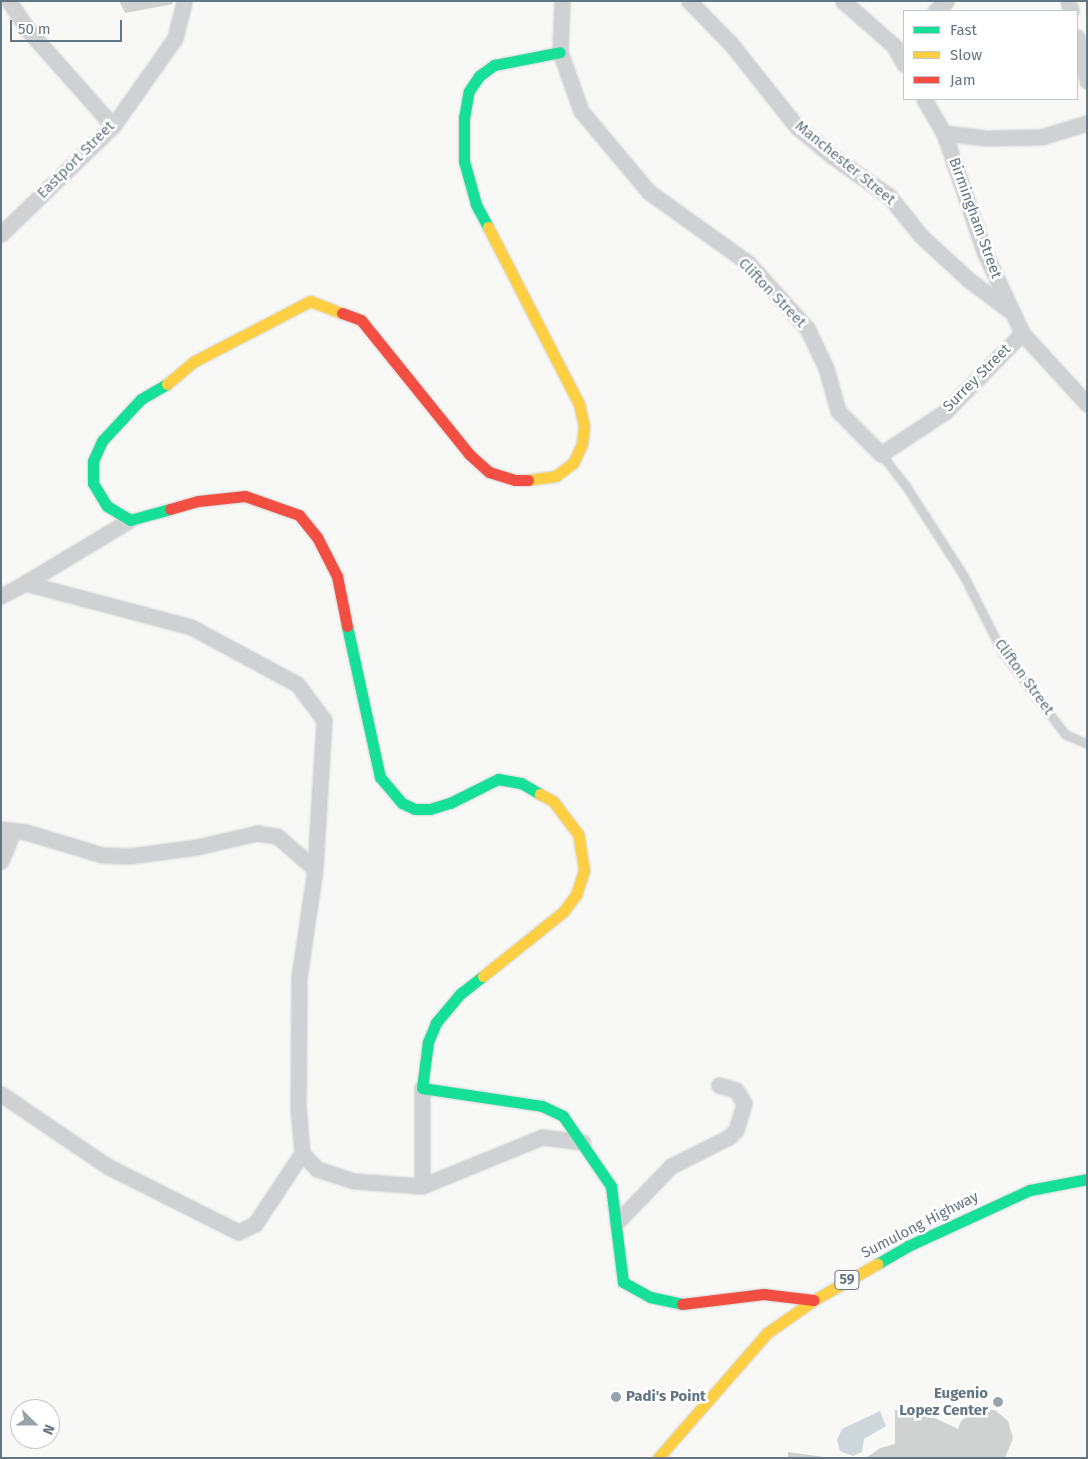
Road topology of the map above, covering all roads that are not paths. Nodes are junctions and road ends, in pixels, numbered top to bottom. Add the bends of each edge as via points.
1 (9, 1) edge
2 (184, 1) edge
3 (562, 1) edge
4 (688, 1) edge
5 (842, 1) edge
6 (946, 1) edge
7 (936, 10) edge
8 (1078, 41) edge
9 (899, 42) edge
10 (560, 52) junction
11 (903, 60) edge
12 (1087, 81) edge
13 (925, 100) edge
14 (1087, 123) edge
15 (113, 126) junction
16 (944, 133) junction
17 (3, 229) edge
18 (1013, 313) junction
19 (1022, 333) junction
20 (1087, 404) edge
21 (881, 454) junction
22 (130, 520) junction
23 (25, 582) junction
24 (1, 596) edge
25 (1087, 744) edge
26 (7, 830) edge
27 (1, 861) edge
28 (315, 869) junction
29 (719, 1086) dead end
30 (422, 1088) junction
31 (1, 1094) edge
32 (583, 1142) junction
33 (302, 1153) junction
34 (1087, 1179) edge
35 (422, 1186) junction
36 (617, 1222) junction
37 (814, 1300) junction
38 (658, 1458) edge

1 - 15 street via 28,30
2 - 15 street, Eastport Street via 175,38
3 - 10 street, Clifton Street
4 - 18 street, Manchester Street via 737,51 797,127 889,196 921,236
5 - 9 street
6 - 7 street
8 - 12 street
9 - 11 street
10 - 21 street, Clifton Street via 581,110 649,192 748,264 807,328 826,368 838,411
10 - 22 street via 494,65 479,76 469,91 464,118 464,161 476,204 579,404 584,425 582,444 573,462 556,476 538,480 515,480 489,472 469,454 361,320 310,301 192,362 121,417 102,441 93,461 93,483 107,506
13 - 16 street, Birmingham Street
14 - 16 street via 1041,137 986,138
15 - 17 street, Eastport Street
16 - 18 street, Birmingham Street via 984,251
18 - 19 street, Birmingham Street
19 - 20 street, Birmingham Street
19 - 21 street, Surrey Street via 946,411
21 - 25 lane, Clifton Street via 906,486 964,576 1003,653 1066,735
22 - 23 street
22 - 30 street via 198,500 245,496 299,515 317,537 337,576 380,777 402,803 415,809 430,810 498,779 521,783 553,801 578,834 584,870 576,895 563,912 460,994 436,1023 428,1042
23 - 24 street
23 - 28 street via 191,627 297,684 324,720
26 - 27 street
26 - 28 street via 102,855 129,856 197,847 257,833 276,836
28 - 33 street via 299,978 298,1107
29 - 36 street via 736,1090 744,1103 736,1130 729,1137 671,1166
30 - 32 street via 542,1106 563,1116
30 - 35 street
31 - 33 street via 107,1166 238,1232 255,1224
32 - 35 street via 542,1137
32 - 36 street via 611,1186
33 - 35 street via 317,1169 336,1178
34 - 37 street, Sumulong Highway / 59 via 1030,1190 991,1207 908,1246
36 - 37 street via 616,1242 623,1282 650,1297 689,1305 763,1294
37 - 38 street, Sumulong Highway / 59 via 767,1333

